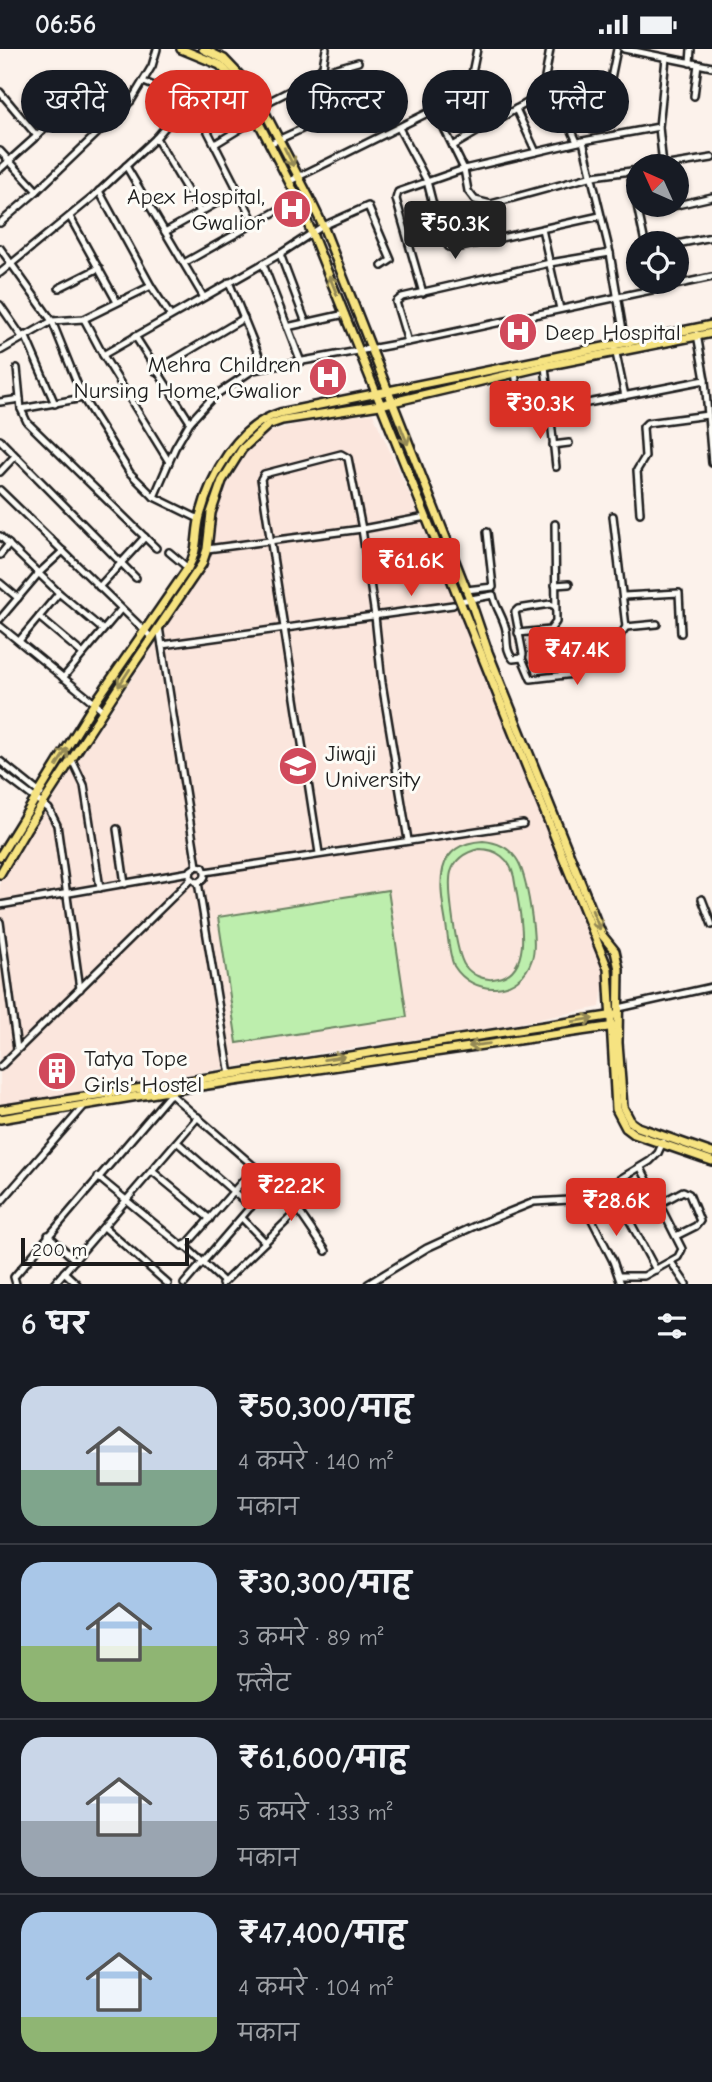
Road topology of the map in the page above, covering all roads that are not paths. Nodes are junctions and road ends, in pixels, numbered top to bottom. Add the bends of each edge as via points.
1 (157, 49) edge
2 (181, 49) edge
3 (203, 49) edge
4 (326, 49) edge
5 (477, 49) edge
6 (550, 49) edge
7 (617, 49) edge
8 (624, 49) edge
9 (691, 49) edge
10 (666, 58) junction
11 (358, 62) dead end
12 (690, 62) junction
13 (698, 64) junction
14 (712, 67) edge
15 (225, 70) edge
16 (237, 70) edge
17 (320, 70) edge
18 (330, 70) edge
19 (473, 70) edge
20 (613, 70) edge
21 (144, 82) joint
22 (0, 92) edge
23 (694, 96) dead end
24 (516, 110) junction
25 (272, 125) edge
26 (659, 127) junction
27 (40, 133) edge
28 (160, 133) edge
29 (209, 133) edge
30 (230, 133) edge
31 (263, 133) edge
32 (288, 133) edge
33 (389, 133) edge
34 (402, 133) edge
35 (446, 133) edge
36 (576, 133) edge
37 (37, 136) junction
38 (279, 137) junction
39 (156, 138) junction
40 (580, 141) junction
41 (215, 144) junction
42 (269, 144) junction
43 (453, 146) junction
44 (0, 151) edge
45 (536, 152) junction
46 (662, 154) edge
47 (712, 158) edge
48 (9, 161) junction
49 (690, 162) edge
50 (126, 166) junction
51 (0, 169) edge
52 (464, 169) junction
53 (626, 172) edge
54 (593, 176) junction
55 (299, 177) junction
56 (290, 181) junction
57 (426, 181) junction
58 (37, 191) junction
59 (99, 191) junction
60 (238, 191) junction
61 (712, 197) edge
62 (298, 199) junction
63 (690, 202) edge
64 (201, 212) junction
65 (600, 216) junction
66 (70, 217) junction
67 (0, 223) edge
68 (255, 224) junction
69 (323, 226) junction
70 (542, 229) junction
71 (165, 232) junction
72 (312, 233) junction
73 (712, 237) edge
74 (689, 242) edge
75 (0, 248) edge
76 (610, 253) junction
77 (280, 254) junction
78 (184, 263) junction
79 (550, 263) junction
80 (263, 264) junction
81 (12, 265) junction
82 (382, 266) dead end
83 (99, 268) junction
84 (0, 273) edge
85 (712, 277) edge
86 (229, 282) junction
87 (689, 282) edge
88 (151, 286) junction
89 (59, 288) dead end
90 (423, 293) junction
91 (632, 294) edge
92 (203, 296) junction
93 (618, 297) junction
94 (117, 302) junction
95 (1, 309) edge
96 (560, 309) junction
97 (345, 314) junction
98 (170, 316) junction
99 (244, 318) junction
100 (84, 319) junction
101 (52, 321) junction
102 (306, 323) junction
103 (712, 325) edge
104 (288, 327) junction
105 (697, 332) junction
106 (712, 333) edge
107 (23, 336) junction
108 (135, 336) junction
109 (408, 342) junction
110 (625, 342) junction
111 (615, 348) junction
112 (370, 349) junction
113 (0, 351) edge
114 (360, 351) junction
115 (103, 355) junction
116 (301, 362) junction
117 (545, 362) junction
118 (16, 368) dead end
119 (264, 368) junction
120 (155, 371) junction
121 (515, 372) junction
122 (454, 376) junction
123 (705, 380) junction
124 (456, 386) junction
125 (387, 392) junction
126 (376, 395) junction
127 (625, 396) junction
128 (20, 398) junction
129 (83, 398) junction
130 (0, 402) edge
131 (391, 402) junction
132 (55, 404) junction
133 (380, 405) junction
134 (21, 409) junction
135 (549, 411) junction
136 (708, 415) junction
137 (190, 422) junction
138 (251, 433) junction
139 (0, 440) edge
140 (569, 443) dead end
141 (553, 445) junction
142 (15, 456) junction
143 (712, 460) edge
144 (169, 462) junction
145 (556, 467) dead end
146 (0, 472) edge
147 (0, 490) edge
148 (154, 497) junction
149 (640, 513) dead end
150 (613, 516) dead end
151 (426, 517) junction
152 (199, 519) junction
153 (555, 524) dead end
154 (362, 529) junction
155 (198, 531) junction
156 (208, 531) junction
157 (487, 532) dead end
158 (0, 536) edge
159 (145, 537) junction
160 (270, 542) junction
161 (9, 544) junction
162 (156, 548) dead end
163 (207, 549) junction
164 (63, 551) junction
165 (169, 552) dead end
166 (0, 555) edge
167 (122, 564) junction
168 (188, 568) junction
169 (39, 573) junction
170 (136, 578) dead end
171 (0, 583) edge
172 (569, 583) dead end
173 (555, 585) junction
174 (99, 587) junction
175 (493, 587) junction
176 (466, 590) junction
177 (59, 593) junction
178 (493, 595) junction
179 (624, 596) junction
180 (18, 598) junction
181 (470, 599) junction
182 (456, 603) junction
183 (555, 607) junction
184 (121, 609) junction
185 (375, 616) junction
186 (39, 617) junction
187 (0, 619) edge
188 (657, 624) dead end
189 (159, 625) junction
190 (0, 626) edge
191 (283, 627) junction
192 (626, 627) junction
193 (102, 629) junction
194 (518, 633) junction
195 (681, 633) dead end
196 (148, 634) junction
197 (19, 641) junction
198 (162, 645) junction
199 (83, 654) junction
200 (522, 658) junction
201 (63, 678) junction
202 (94, 704) junction
203 (103, 710) junction
204 (72, 760) junction
205 (0, 761) edge
206 (0, 772) edge
207 (41, 799) junction
208 (523, 824) dead end
209 (117, 829) dead end
210 (408, 840) junction
211 (319, 853) junction
212 (0, 856) edge
213 (197, 866) junction
214 (205, 872) junction
215 (0, 874) edge
216 (193, 878) junction
217 (125, 884) junction
218 (100, 888) junction
219 (67, 894) junction
220 (702, 899) dead end
221 (0, 905) edge
222 (0, 922) edge
223 (712, 925) edge
224 (712, 986) edge
225 (80, 989) junction
226 (616, 1012) junction
227 (615, 1026) junction
228 (17, 1049) junction
229 (0, 1067) edge
230 (230, 1075) junction
231 (168, 1093) junction
232 (85, 1105) junction
233 (0, 1110) edge
234 (198, 1117) junction
235 (0, 1119) edge
236 (663, 1141) junction
237 (177, 1142) junction
238 (712, 1153) edge
239 (712, 1161) edge
240 (255, 1167) junction
241 (641, 1168) junction
242 (152, 1171) junction
243 (98, 1177) junction
244 (272, 1182) junction
245 (611, 1186) junction
246 (234, 1192) junction
247 (127, 1200) junction
248 (582, 1201) junction
249 (0, 1203) edge
250 (659, 1204) junction
251 (251, 1207) junction
252 (298, 1210) junction
253 (242, 1218) junction
254 (209, 1219) junction
255 (104, 1227) junction
256 (48, 1235) junction
257 (676, 1236) junction
258 (265, 1241) junction
259 (185, 1246) junction
260 (326, 1251) dead end
261 (75, 1260) junction
262 (671, 1262) junction
263 (202, 1263) junction
264 (656, 1270) junction
265 (64, 1272) junction
266 (619, 1276) junction
267 (223, 1283) edge
268 (16, 1284) edge
269 (54, 1284) edge
270 (77, 1284) edge
271 (168, 1284) edge
272 (184, 1284) edge
273 (368, 1284) edge
274 (621, 1284) edge
275 (686, 1284) edge

1 - 21 street
2 - 15 main road
3 - 16 main road
4 - 17 street
5 - 19 street
6 - 24 street via 542,95
7 - 20 street
8 - 10 street
9 - 12 street
10 - 12 street
10 - 26 street
11 - 18 street
12 - 13 street
13 - 14 street
13 - 23 street
21 - 58 street via 131,101
22 - 37 street
24 - 43 street
24 - 45 street
25 - 38 main road
26 - 40 street
26 - 46 street
27 - 37 street
28 - 39 street
29 - 41 street
30 - 41 street
31 - 42 main road
32 - 38 street
33 - 55 street
34 - 57 street
35 - 43 street
36 - 40 street
37 - 48 street
38 - 42 street
38 -> 55 main road
39 - 50 street
39 - 64 street
40 - 45 street
40 - 54 street
41 - 60 street
42 - 56 main road
43 - 52 street
44 - 48 street
45 - 52 street
47 - 49 street
48 - 51 street
48 - 58 street
50 - 59 street
50 - 71 street
52 - 54 street via 475,201 491,204
52 - 57 street
53 - 54 street
54 - 65 street
55 - 56 street
55 - 69 main road
56 - 62 main road
57 - 70 street via 441,236 449,247
57 - 90 street via 402,189 396,199
58 - 67 street
59 - 66 street
59 - 88 street
60 - 64 street
60 - 68 street
61 - 63 street
62 - 68 street
62 - 72 main road
64 - 71 street
65 - 70 street
65 - 76 street
66 - 81 street
66 - 83 street
68 - 78 street
69 - 72 street
69 - 82 street via 368,206 391,260
69 - 112 main road
70 - 79 street
71 - 78 street
72 - 77 street
97 -> 72 main road
73 - 74 street
75 - 81 street
76 - 79 street
76 - 93 street
77 - 80 street
77 - 102 street
78 - 92 street
79 - 90 street
79 - 96 street
80 - 86 street
80 - 104 street
81 - 84 street
81 - 101 street
83 - 89 street
83 - 94 street
85 - 87 street
86 - 92 street
86 - 99 street
88 - 94 street
88 - 98 street
90 - 109 street via 396,302
91 - 93 street
92 - 98 street
93 - 96 street
93 - 110 street
94 - 100 street
95 - 107 street
96 - 109 street
97 - 102 street
97 - 114 main road
98 - 108 street
99 - 119 street
99 - 120 street
100 - 101 street
100 - 115 street
101 - 107 street
101 - 129 street
102 - 104 street
103 - 105 main road
104 - 116 street
105 - 106 main road
105 - 110 main road
105 - 111 main road
105 - 123 street
107 - 113 street
107 - 132 street
108 - 115 street
108 - 120 street
109 - 112 street
110 - 111 main road
111 - 117 main road
111 - 127 street
112 - 114 street
112 - 125 main road
114 - 116 street
114 - 126 main road
115 - 144 street
116 - 119 street
117 - 121 main road
117 - 122 main road
117 - 135 street
118 - 128 street
119 - 137 street via 225,387
120 - 137 street
121 - 124 main road
121 - 135 street via 521,416
122 - 124 main road
122 - 125 main road
123 - 127 street
123 - 136 street
124 - 131 main road
125 - 126 main road
125 - 131 main road
126 - 133 main road
126 - 138 main road via 280,413 265,418
127 - 135 street
128 - 130 street
128 - 134 street
129 - 132 street
129 - 148 street via 130,473
131 - 133 main road
131 -> 176 main road
132 - 134 street
133 - 138 main road via 282,420
133 - 151 main road
134 - 159 street via 27,422
135 - 141 street
136 - 143 street
136 - 149 street via 643,427 645,457 637,470
137 - 144 street
138 - 152 main road via 223,461
138 - 156 main road via 222,481
139 - 142 street
140 - 141 street
141 - 145 street
142 - 146 street
142 - 167 street
144 - 148 street
147 - 164 street
148 - 152 street
150 - 179 street
151 - 154 street
151 - 182 main road
152 - 155 main road
153 - 173 street
154 - 160 street
154 - 160 street via 348,458 341,454 262,477
154 - 185 street
155 - 156 main road
155 - 168 main road via 197,550
156 - 163 main road
157 - 175 street
158 - 161 street
159 - 162 street
159 - 167 street
160 - 163 street
160 - 191 street
161 - 166 street
161 - 169 street
163 - 189 main road via 196,573
164 - 169 street
164 - 174 street
165 - 168 street
167 - 170 street
167 - 174 street
168 - 196 main road
169 - 177 street
169 - 180 street
171 - 180 street
172 - 173 street
173 - 183 street
174 - 184 street
175 - 176 street
175 - 178 street
176 - 181 main road
177 - 186 street
177 - 193 street
178 - 181 street
178 - 200 street via 505,627 508,653 513,659
179 - 192 street
179 - 195 street via 679,593
180 - 187 street
181 - 182 street
181 -> 226 main road via 602,935 615,951 620,982
182 - 185 street
182 - 226 main road via 608,969
183 - 194 street via 553,628
183 - 194 street via 518,609
184 - 193 street
184 - 196 street
185 - 191 street
185 - 210 street
186 - 197 street
186 - 199 street
188 - 192 street
189 - 196 main road
189 - 198 street
190 - 197 street
191 - 198 street
191 - 211 street
192 - 200 street via 612,647 583,653 574,674 531,680
193 - 199 street
194 - 200 street
196 - 202 main road
196 -> 203 main road
197 - 201 street
198 - 213 street
199 - 201 street
201 - 202 street
202 - 203 street
207 -> 202 main road
203 - 204 main road
204 - 207 main road
204 - 218 street via 84,785
205 - 207 street
206 - 207 street
207 - 212 main road
207 - 215 main road
207 - 219 street via 57,825
208 - 210 street
209 - 217 street
210 - 211 street
211 - 214 street
213 - 214 street
213 - 216 street
214 - 216 street via 205,877
216 - 217 street
216 - 225 street
216 - 230 street
217 - 218 street
218 - 219 street
219 - 221 street
219 - 225 street
220 - 223 street
222 - 228 street
224 - 226 street
225 - 228 street
226 - 227 main road
230 -> 226 main road
227 -> 231 main road
227 - 236 main road via 626,1116
228 - 229 street
230 - 233 main road
231 - 232 main road
231 - 234 street
231 - 243 street
232 - 235 main road
232 - 249 street
234 - 237 street
234 - 240 street
236 - 238 main road
236 - 239 main road
236 - 241 street via 655,1157
237 - 242 street
237 - 246 street
240 - 244 street
240 - 246 street
241 - 245 street
241 - 250 street
242 - 247 street
242 - 254 street
243 - 247 street
243 - 256 street
244 - 251 street
244 - 252 street
245 - 248 street
245 - 264 street
246 - 251 street
246 - 254 street
247 - 255 street
247 - 259 street via 178,1245
248 - 266 street
248 - 273 street via 544,1200 526,1205 427,1248
250 - 257 street
250 - 257 street via 683,1191 689,1195 700,1221
251 - 253 street
252 - 258 street
252 - 260 street
253 - 258 street
253 - 263 street
254 - 259 street
255 - 261 street
255 - 271 street
256 - 261 street
256 - 268 street via 14,1277
257 - 262 street via 682,1253
258 - 267 street
259 - 263 street
261 - 265 street
262 - 264 street
262 - 275 street
263 - 267 street
263 - 272 street
264 - 266 street via 645,1276
265 - 269 street
265 - 270 street
266 - 274 street

